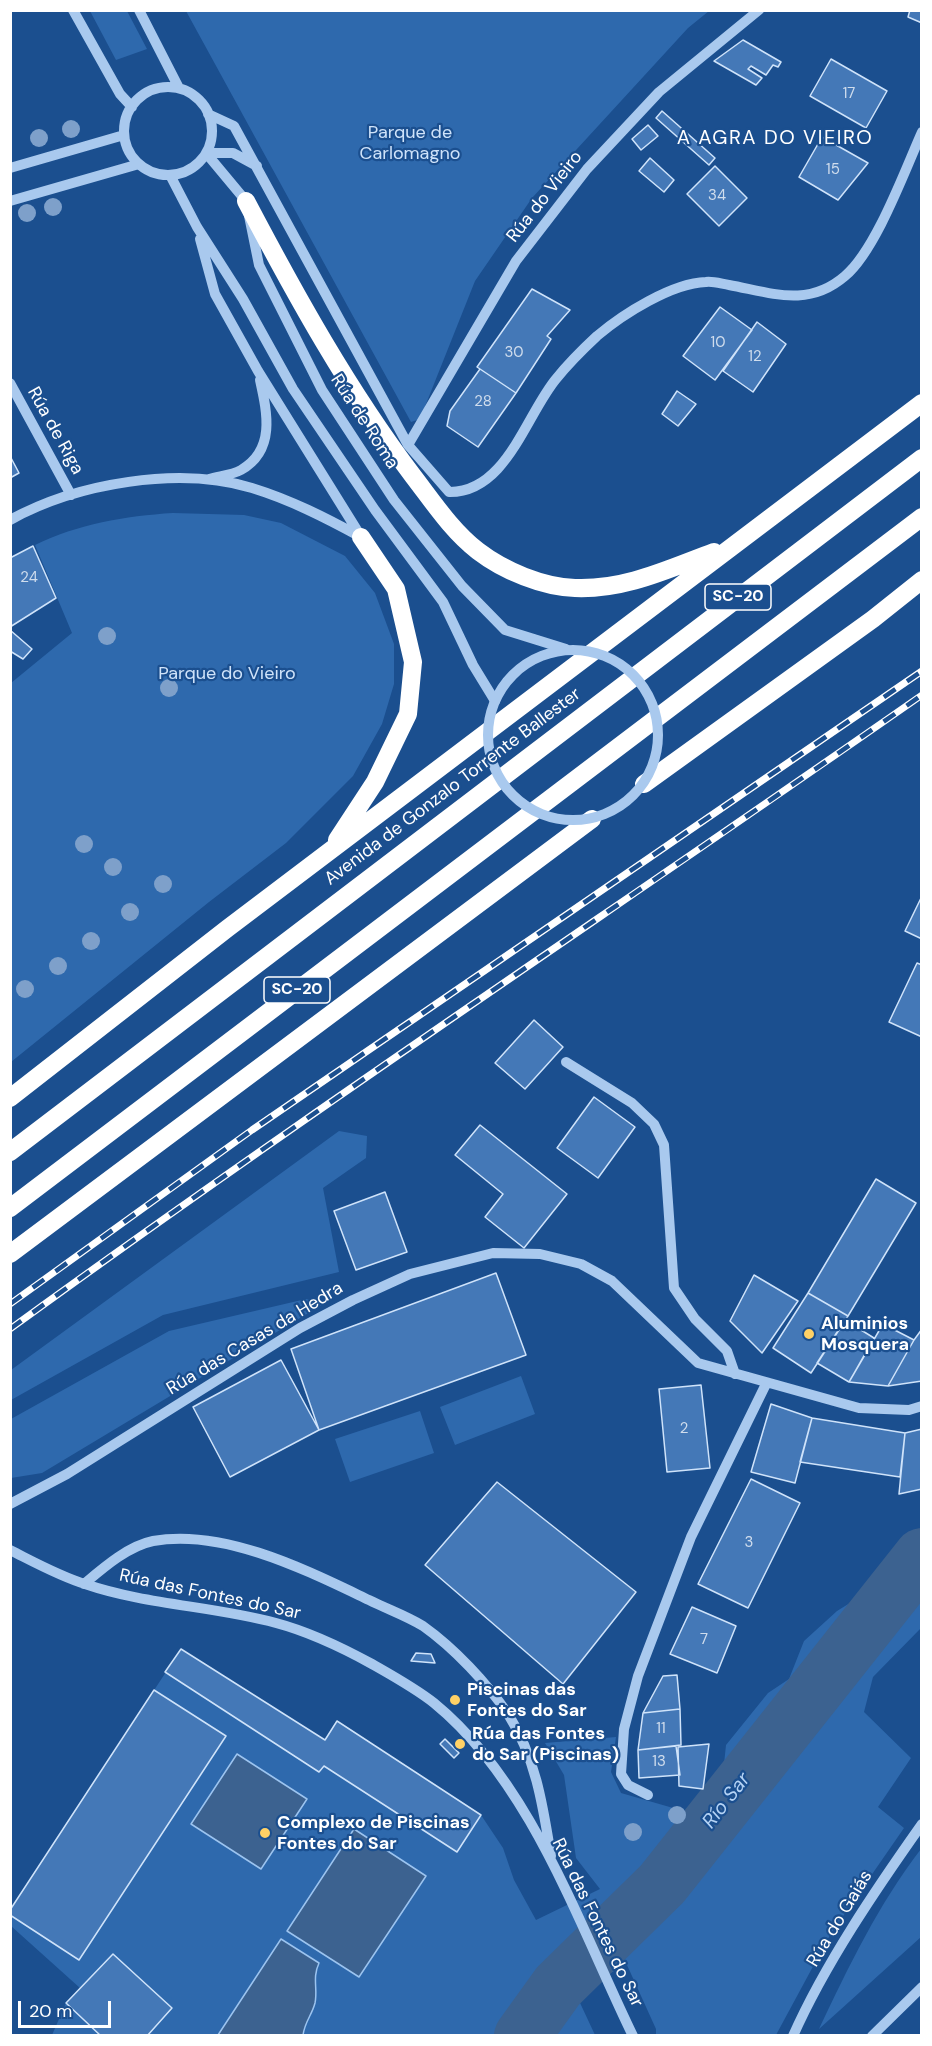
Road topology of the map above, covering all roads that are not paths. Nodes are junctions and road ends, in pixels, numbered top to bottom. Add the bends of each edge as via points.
1 (73, 10) edge
2 (139, 10) edge
3 (759, 10) edge
4 (179, 88) junction
5 (132, 107) junction
6 (208, 114) junction
7 (921, 132) edge
8 (124, 135) junction
9 (206, 153) junction
10 (139, 164) junction
11 (257, 166) junction
12 (10, 168) edge
13 (170, 175) junction
14 (10, 201) edge
15 (246, 201) junction
16 (197, 227) junction
17 (258, 371) junction
18 (10, 383) edge
19 (921, 402) edge
20 (408, 445) junction
21 (921, 458) edge
22 (206, 480) junction
23 (71, 495) junction
24 (921, 517) edge
25 (10, 520) edge
26 (361, 537) junction
27 (730, 547) junction
28 (921, 580) edge
29 (566, 650) junction
30 (495, 701) junction
31 (644, 784) junction
32 (592, 819) junction
33 (330, 852) junction
34 (566, 1062) dead end
35 (10, 1098) edge
36 (10, 1152) edge
37 (10, 1208) edge
38 (10, 1254) edge
39 (735, 1374) junction
40 (766, 1384) junction
41 (921, 1406) edge
42 (10, 1504) edge
43 (10, 1550) edge
44 (84, 1584) junction
45 (648, 1795) dead end
46 (921, 1824) edge
47 (553, 1866) junction
48 (921, 1987) edge
49 (631, 2031) edge
50 (793, 2036) edge
51 (872, 2036) edge

1 - 5 street via 120,94
2 - 4 street, Rúa de Roma
3 - 20 street, Rúa do Vieiro via 659,92 587,169 516,261
4 - 5 street via 153,89
4 - 6 street, Rúa de Roma via 201,102
5 - 8 street via 124,124
6 - 9 street via 211,133
6 - 11 street, Rúa de Roma via 234,126
7 - 20 street, Rúa de Roma via 870,242 847,274 824,291 796,297 706,282 676,289 650,301 598,336 555,379 511,454 487,478 464,492 449,492
8 - 10 street via 126,146
8 - 12 street
9 - 11 street via 233,153
9 - 13 street via 184,172
9 - 15 street, Rúa de Roma
10 - 13 street
10 - 14 street
11 - 20 street, Rúa de Roma
13 - 16 street
15 - 27 highway via 332,358 374,424 452,528 479,552 532,580 584,588 618,587
15 - 29 street, Rúa de Roma via 259,265 321,390 394,500 462,586 505,630
16 - 17 street via 215,294
16 - 30 street via 243,299 292,389 443,602
17 - 22 street via 267,412 263,449 240,471
17 - 26 street
18 - 23 street, Rúa de Riga
19 - 27 highway
21 - 36 highway, Avenida de Gonzalo Torrente Ballester / SC-20
22 - 23 street via 139,482
22 - 26 street via 251,488 310,509
23 - 25 street
24 - 37 highway, SC-20
26 - 33 highway via 396,589 413,662 408,714 375,782
27 - 33 highway
28 - 31 highway
29 - 30 street, bridge via 523,665
29 - 31 street, bridge via 594,652 619,662 645,688 654,704 659,731 656,759
30 - 32 street, bridge via 488,727 489,754 499,779 516,800 538,814 564,821
31 - 32 street, bridge via 621,806
32 - 38 highway
33 - 35 highway
34 - 39 street via 632,1103 654,1124 664,1145 674,1288 695,1319 727,1351
39 - 40 street, Rúa das Casas da Hedra
39 - 42 street, Rúa das Casas da Hedra via 698,1363 612,1281 582,1264 540,1254 493,1253 410,1274 352,1300 300,1328 67,1474
40 - 41 street, Rúa das Casas da Hedra via 859,1408 909,1410
40 - 45 street via 691,1537 638,1676 624,1729 621,1774 627,1785
43 - 44 street, Rúa das Fontes do Sar
44 - 47 street, Rúa das Fontes do Sar via 304,1631 345,1649 409,1686 455,1723 502,1777
44 - 47 street via 130,1551 153,1541 201,1540 253,1550 423,1626 479,1676 525,1743 538,1781
46 - 50 street, Rúa do Gaiás via 818,1986
47 - 49 street, Rúa das Fontes do Sar
48 - 51 street

